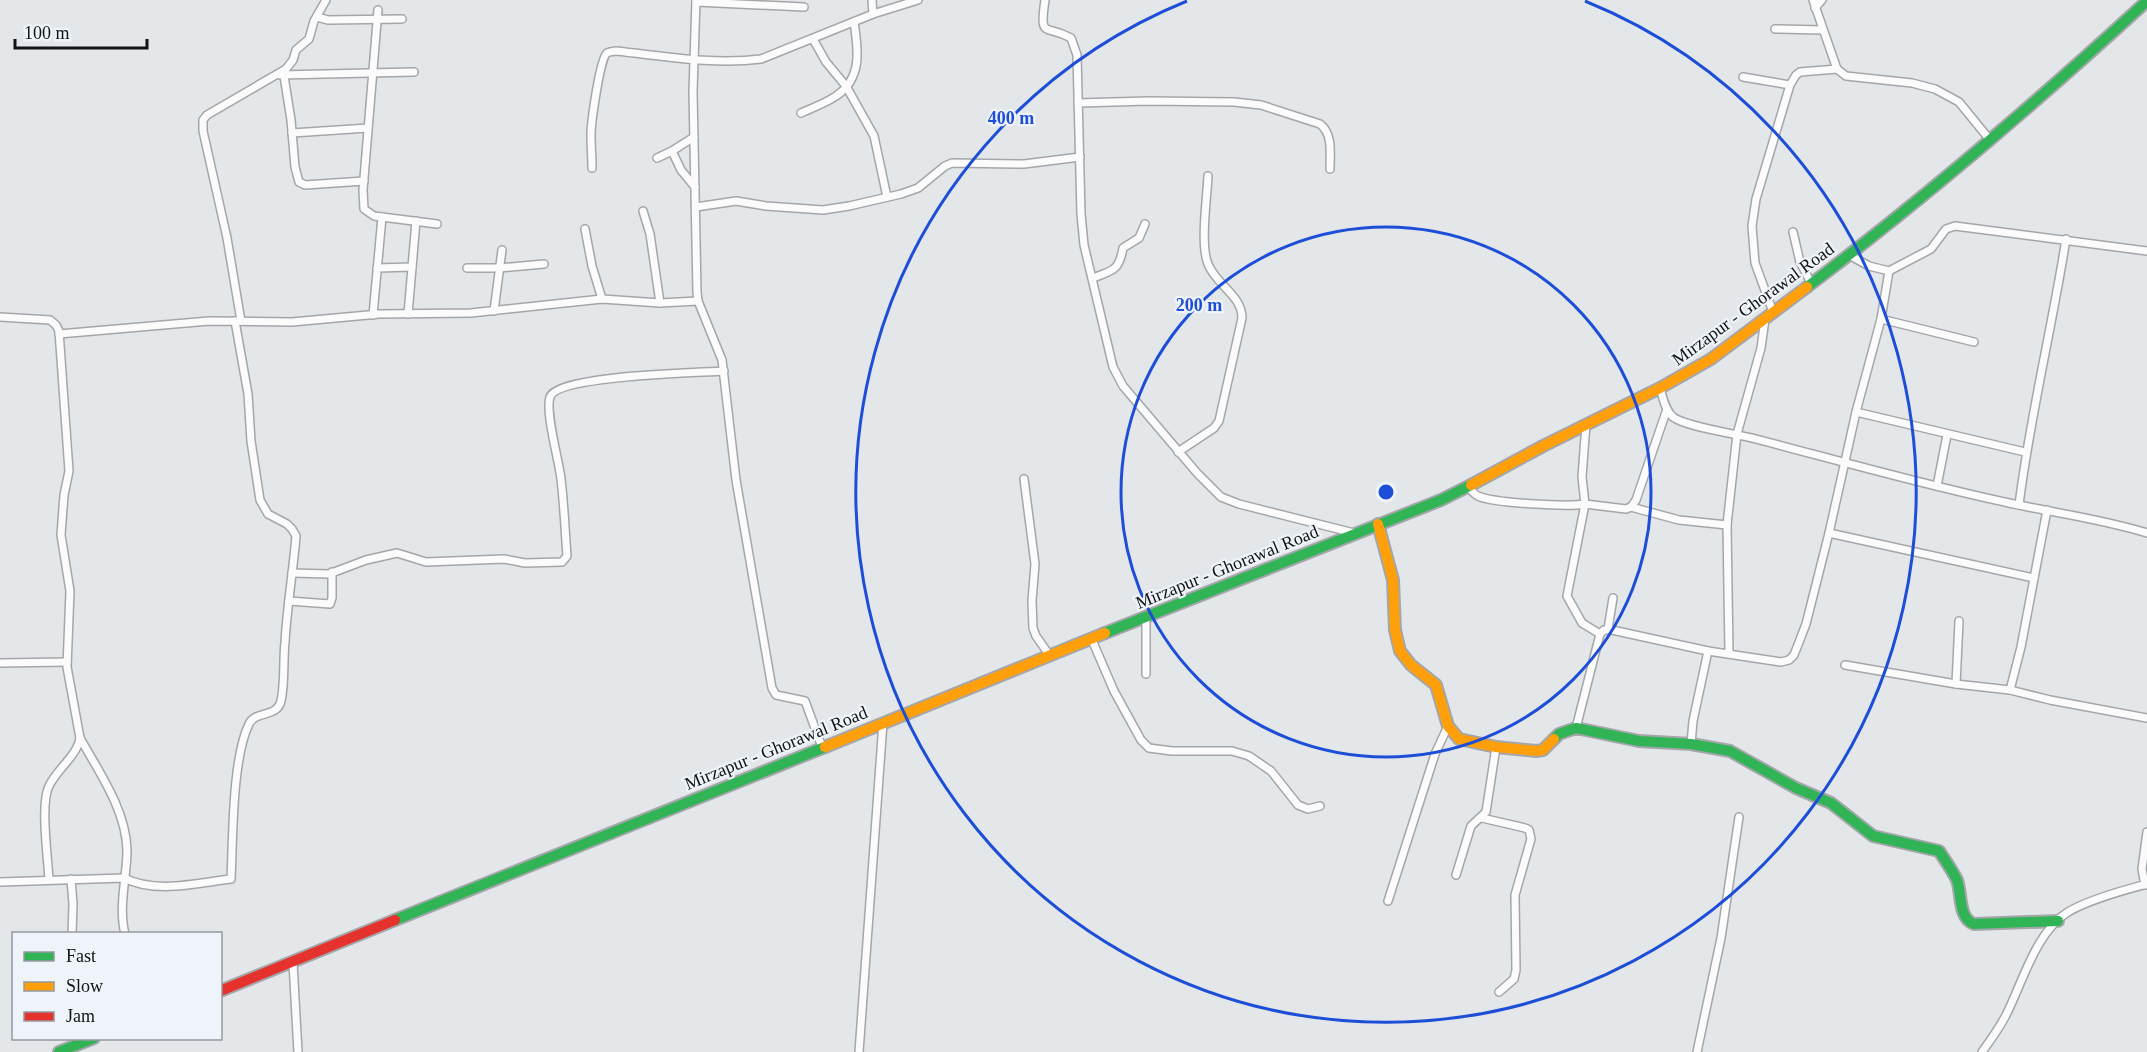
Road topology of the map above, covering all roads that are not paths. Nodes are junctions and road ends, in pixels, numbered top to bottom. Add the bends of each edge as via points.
1 (326, 0) edge
2 (872, 0) edge
3 (918, 0) edge
4 (1045, 0) edge
5 (1822, 0) edge
6 (696, 1) edge
7 (2147, 1) edge
8 (1814, 4) edge
9 (804, 7) dead end
10 (378, 10) dead end
11 (873, 14) junction
12 (317, 17) junction
13 (402, 19) dead end
14 (378, 20) junction
15 (854, 22) junction
16 (1774, 29) dead end
17 (1823, 30) junction
18 (813, 39) junction
19 (694, 60) junction
20 (1837, 69) junction
21 (414, 72) dead end
22 (373, 74) junction
23 (281, 76) junction
24 (1743, 77) dead end
25 (1790, 84) junction
26 (846, 86) junction
27 (1078, 104) junction
28 (801, 113) dead end
29 (368, 128) junction
30 (292, 133) junction
31 (694, 136) junction
32 (1990, 140) junction
33 (672, 151) junction
34 (1080, 157) junction
35 (657, 158) dead end
36 (592, 168) dead end
37 (1330, 169) dead end
38 (1208, 176) dead end
39 (364, 181) junction
40 (696, 188) junction
41 (887, 197) junction
42 (696, 207) junction
43 (643, 211) dead end
44 (382, 217) junction
45 (416, 221) junction
46 (437, 224) dead end
47 (1145, 224) dead end
48 (585, 229) dead end
49 (1793, 232) dead end
50 (2066, 239) junction
51 (502, 250) dead end
52 (2147, 251) edge
53 (1849, 255) junction
54 (544, 264) dead end
55 (412, 267) junction
56 (377, 268) junction
57 (467, 268) dead end
58 (499, 268) junction
59 (1889, 271) junction
60 (1093, 278) junction
61 (1811, 283) junction
62 (602, 299) junction
63 (698, 301) junction
64 (660, 303) junction
65 (494, 311) junction
66 (408, 314) junction
67 (373, 315) junction
68 (1769, 315) junction
69 (0, 317) edge
70 (1881, 318) junction
71 (238, 321) junction
72 (59, 334) junction
73 (1974, 342) dead end
74 (724, 371) junction
75 (1660, 388) junction
76 (1667, 409) junction
77 (1856, 412) junction
78 (1586, 424) junction
79 (1737, 434) junction
80 (1947, 435) junction
81 (1178, 452) junction
82 (2025, 452) junction
83 (1844, 462) junction
84 (1024, 479) dead end
85 (1937, 486) junction
86 (1468, 487) junction
87 (1585, 504) junction
88 (2019, 505) junction
89 (1631, 507) junction
90 (2047, 510) junction
91 (1378, 524) junction
92 (1727, 525) junction
93 (1354, 532) junction
94 (1829, 533) junction
95 (2147, 533) edge
96 (332, 572) junction
97 (292, 573) junction
98 (2034, 578) junction
99 (1613, 598) dead end
100 (289, 601) junction
101 (1146, 618) junction
102 (1959, 621) dead end
103 (1608, 629) junction
104 (1600, 634) junction
105 (1092, 640) junction
106 (1708, 651) junction
107 (1729, 654) junction
108 (1050, 656) junction
109 (67, 662) junction
110 (0, 663) edge
111 (1845, 665) dead end
112 (1146, 674) dead end
113 (1956, 684) junction
114 (2010, 690) junction
115 (2147, 718) edge
116 (883, 723) junction
117 (1448, 726) junction
118 (1576, 728) junction
119 (80, 738) junction
120 (1690, 744) junction
121 (822, 747) junction
122 (1496, 747) junction
123 (1320, 806) dead end
124 (1739, 817) dead end
125 (1482, 818) junction
126 (2147, 832) edge
127 (1456, 875) dead end
128 (124, 878) junction
129 (71, 879) junction
130 (49, 880) junction
131 (0, 882) edge
132 (2146, 885) edge
133 (1388, 901) dead end
134 (2058, 921) junction
135 (72, 932) edge
136 (125, 932) edge
137 (293, 963) junction
138 (222, 990) edge
139 (1499, 992) dead end
140 (76, 1042) edge
141 (59, 1052) edge
142 (297, 1052) edge
143 (860, 1052) edge
144 (1697, 1052) edge
145 (1982, 1052) edge

1 - 12 street
2 - 11 street
3 - 11 street
4 - 27 street via 1044,27 1049,32 1065,34 1075,46
5 - 8 street
6 - 9 street
6 - 19 street
7 - 32 main road, Mirzapur - Ghorawal Road
8 - 17 street
10 - 14 street
11 - 15 street
12 - 14 street
12 - 23 street via 309,39 296,50
13 - 14 street
14 - 22 street
15 - 18 street
15 - 26 street via 858,64
16 - 17 street
17 - 20 street
18 - 19 street via 762,59
18 - 26 street via 825,62
19 - 31 street
19 - 36 street via 616,51 605,55 593,109
20 - 25 street via 1800,72
20 - 32 street via 1846,76 1935,89 1959,102
21 - 22 street
22 - 23 street
22 - 29 street
23 - 30 street
23 - 71 street via 203,120 227,238
24 - 25 street
25 - 68 street via 1752,226 1755,263
26 - 28 street via 836,97
26 - 41 street via 874,136
27 - 34 street
27 - 37 street via 1148,101 1261,105 1327,129
29 - 30 street
29 - 39 street
30 - 39 street via 299,182 311,185
31 - 33 street
31 - 40 street
32 - 53 main road, Mirzapur - Ghorawal Road
33 - 35 street
33 - 40 street
34 - 41 street via 1024,164 952,163 918,188
34 - 60 street via 1084,245
38 - 81 street via 1207,263 1240,305 1242,318 1219,421
39 - 44 street via 364,209
40 - 42 street
41 - 42 street via 823,210 736,201
42 - 63 street
43 - 64 street
44 - 45 street
44 - 56 street
45 - 46 street
45 - 55 street
47 - 60 street via 1139,238 1123,248 1119,266
48 - 62 street
49 - 61 street via 1800,262
50 - 52 street
50 - 59 street via 1950,227 1931,249
50 - 82 street
51 - 58 street
53 - 59 street
53 - 61 main road, Mirzapur - Ghorawal Road
54 - 58 street
55 - 56 street
55 - 66 street
56 - 67 street
57 - 58 street
58 - 65 street
59 - 70 street
60 - 81 street via 1113,367 1123,386
61 - 68 main road, Mirzapur - Ghorawal Road
62 - 64 street
62 - 65 street
63 - 64 street
63 - 74 street
65 - 66 street
66 - 67 street
67 - 71 street via 292,322
68 - 75 main road, Mirzapur - Ghorawal Road via 1711,359
68 - 79 street
69 - 72 street via 50,320
70 - 73 street
70 - 77 street
71 - 72 street
71 - 97 street via 260,500 268,514 295,532
72 - 109 street via 69,471 61,535 70,591
74 - 96 street via 595,380 570,384 553,392 550,410 567,556 562,562 426,562 404,554 390,554
74 - 121 street via 736,480 772,688 776,695 805,701
75 - 76 street
75 - 78 main road, Mirzapur - Ghorawal Road
76 - 79 street via 1683,422
76 - 89 street
77 - 80 street
77 - 83 street
78 - 86 main road, Mirzapur - Ghorawal Road
78 - 87 street via 1581,477
79 - 83 street
79 - 92 street
80 - 82 street
80 - 85 street
81 - 93 street via 1221,497
82 - 88 street
83 - 85 street
83 - 94 street
84 - 108 street via 1035,564 1033,628
85 - 88 street
86 - 87 street via 1477,496 1492,499 1564,506
86 - 91 main road, Mirzapur - Ghorawal Road
87 - 89 street
87 - 104 street via 1567,596 1582,623
88 - 90 street
89 - 92 street via 1679,520
90 - 95 street
90 - 98 street
91 - 93 main road, Mirzapur - Ghorawal Road
91 - 117 main road via 1393,580 1400,651 1436,685
92 - 107 street
93 - 101 main road, Mirzapur - Ghorawal Road
94 - 98 street
94 - 107 street via 1794,655 1781,662
96 - 97 street
96 - 100 street via 330,604
97 - 100 street
98 - 114 street
99 - 103 street
100 - 128 street via 281,702 274,712 252,719 242,745 231,879 179,886 136,884
101 - 105 main road, Mirzapur - Ghorawal Road
101 - 112 street
102 - 113 street
103 - 104 street
103 - 106 street
104 - 118 street
105 - 108 main road, Mirzapur - Ghorawal Road
105 - 123 street via 1114,691 1149,748 1248,756 1271,771 1298,805 1308,809
106 - 107 street
106 - 120 street
108 - 116 main road, Mirzapur - Ghorawal Road
109 - 110 street
109 - 119 street
111 - 113 street
113 - 114 street
114 - 115 street
116 - 121 main road, Mirzapur - Ghorawal Road
116 - 143 street
117 - 122 main road via 1460,739
117 - 133 street
118 - 120 main road via 1639,741
118 - 122 main road via 1559,734 1543,750
119 - 128 street via 119,814 126,844
119 - 130 street via 47,789
120 - 134 main road via 1730,751 1754,763 1831,803 1873,836 1939,851 1957,881 1969,922
121 - 137 main road, Mirzapur - Ghorawal Road
122 - 125 street
124 - 144 street via 1721,938
125 - 127 street via 1471,826
125 - 139 street via 1525,828 1531,834 1515,895 1516,970 1514,979
126 - 132 street via 2142,869
128 - 129 street
128 - 136 street
129 - 130 street
129 - 135 street
130 - 131 street
132 - 134 street via 2074,909
134 - 145 street via 2037,949 2004,1018
137 - 138 main road, Mirzapur - Ghorawal Road
137 - 142 street
140 - 141 main road

